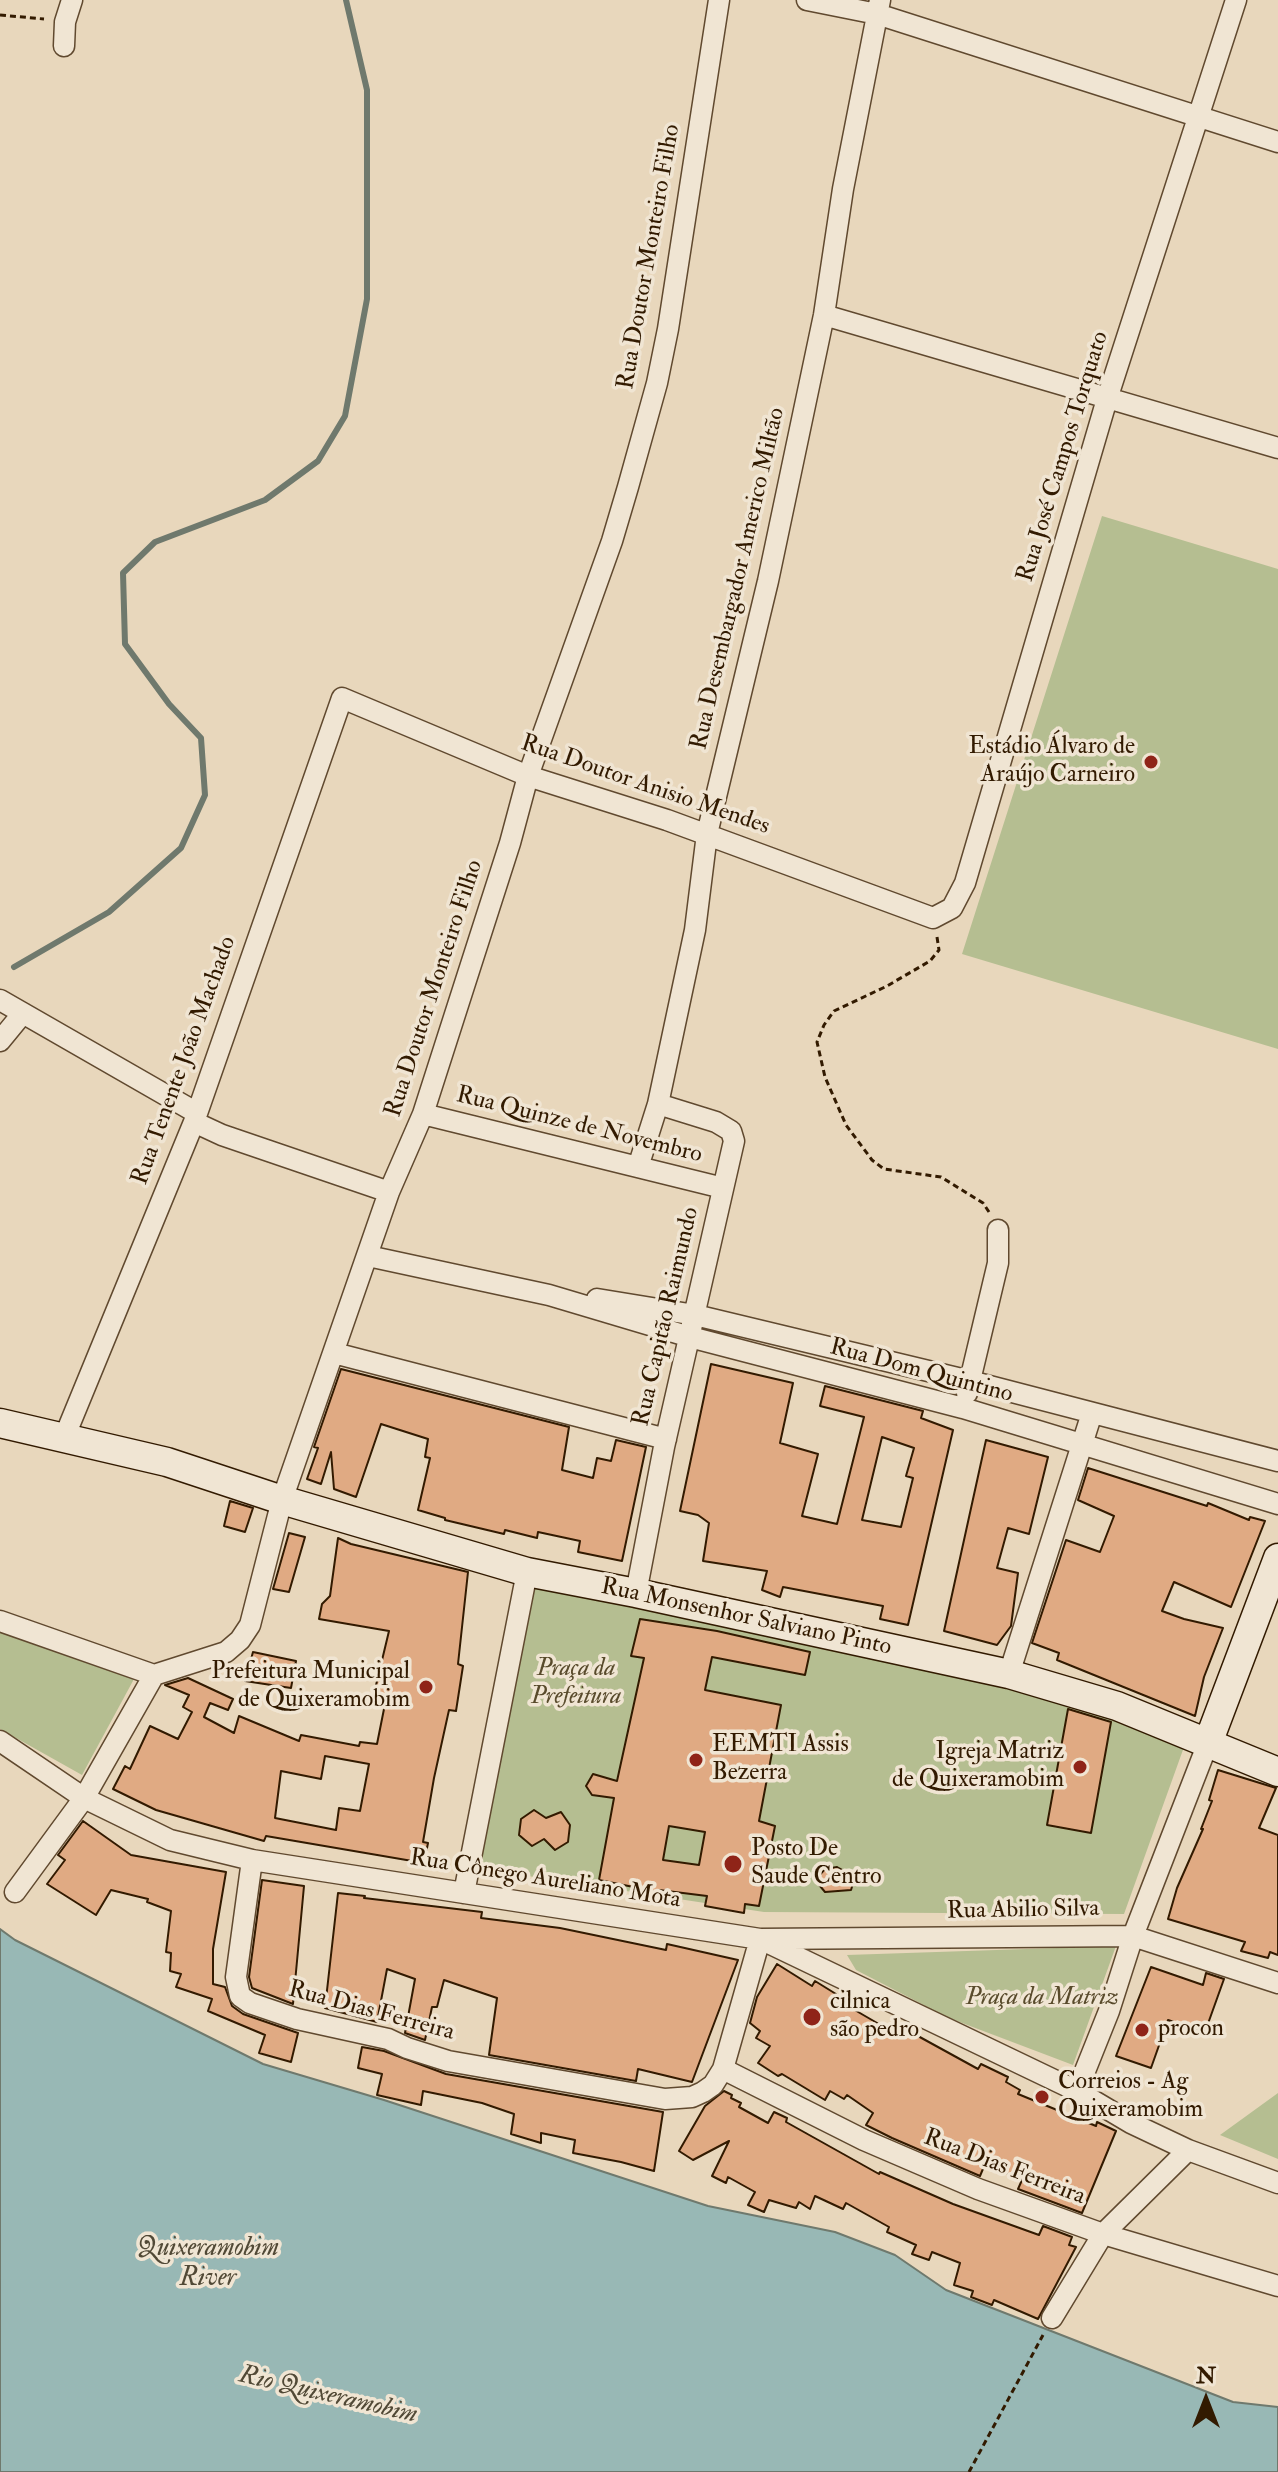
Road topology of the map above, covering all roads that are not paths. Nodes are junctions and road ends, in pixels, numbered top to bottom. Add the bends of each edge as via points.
1 (72, 0) edge
2 (719, 0) edge
3 (807, 0) edge
4 (1236, 0) edge
5 (879, 7) edge
6 (64, 46) dead end
7 (1200, 116) junction
8 (1278, 142) edge
9 (824, 315) junction
10 (1107, 399) junction
11 (1278, 448) edge
12 (342, 698) joint
13 (528, 776) junction
14 (707, 834) junction
15 (933, 918) joint
16 (0, 1000) edge
17 (23, 1013) junction
18 (0, 1041) edge
19 (658, 1104) junction
20 (423, 1114) junction
21 (196, 1117) junction
22 (638, 1167) junction
23 (723, 1188) junction
24 (389, 1192) junction
25 (998, 1230) road end
26 (368, 1256) junction
27 (549, 1295) junction
28 (695, 1315) junction
29 (690, 1337) junction
30 (334, 1353) junction
31 (970, 1381) junction
32 (963, 1408) junction
33 (1092, 1413) junction
34 (0, 1423) edge
35 (64, 1438) junction
36 (666, 1439) junction
37 (1083, 1444) junction
38 (1278, 1461) edge
39 (282, 1500) junction
40 (1278, 1504) edge
41 (1278, 1558) edge
42 (527, 1572) junction
43 (636, 1593) junction
44 (0, 1621) edge
45 (1009, 1674) junction
46 (154, 1675) junction
47 (0, 1741) edge
48 (1208, 1743) junction
49 (1278, 1772) edge
50 (84, 1798) junction
51 (252, 1860) junction
52 (15, 1892) dead end
53 (464, 1893) junction
54 (1133, 1936) junction
55 (760, 1939) junction
56 (1278, 1983) edge
57 (718, 2077) junction
58 (1077, 2091) junction
59 (1188, 2150) junction
60 (1278, 2183) edge
61 (1103, 2234) junction
62 (1278, 2286) edge
63 (1052, 2318) road end

1 - 6 street
2 - 13 street, Rua Doutor Monteiro Filho via 657,383 612,541
3 - 5 street
4 - 7 street, Rua José Campos Torquato
5 - 7 street
5 - 9 street, Rua Desembargador Americo Miltão
7 - 8 street
7 - 10 street, Rua José Campos Torquato
9 - 10 street
9 - 14 street, Rua Desembargador Americo Miltão
10 - 11 street
10 - 15 street, Rua José Campos Torquato via 965,883 952,908
12 - 13 street, Rua Doutor Anisio Mendes
12 - 21 street, Rua Tenente João Machado
13 - 14 street, Rua Doutor Anisio Mendes
13 - 20 street, Rua Doutor Monteiro Filho
14 - 15 street, Rua Doutor Anisio Mendes
14 - 19 street, Rua Desembargador Americo Miltão via 695,930
16 - 17 street
17 - 18 street
17 - 21 street
19 - 22 street, Rua Desembargador Americo Miltão
19 - 23 street, Rua Capitão Raimundo via 731,1131 734,1141
20 - 22 street, Rua Quinze de Novembro
20 - 24 street, Rua Doutor Monteiro Filho
21 - 24 street via 222,1135
21 - 35 street, Rua Tenente João Machado
22 - 23 street, Rua Quinze de Novembro
23 - 28 street, Rua Capitão Raimundo
24 - 26 street, Rua Doutor Monteiro Filho
25 - 31 street via 998,1263
26 - 27 street, Rua Dom Quintino
26 - 30 street, Rua Doutor Monteiro Filho
27 - 28 street, Rua Dom Quintino
27 - 29 street, Rua Dom Quintino
28 - 29 street, Rua Capitão Raimundo
28 - 31 street, Rua Dom Quintino
29 - 32 street, Rua Dom Quintino
29 - 36 street, Rua Capitão Raimundo
30 - 36 street
30 - 39 street, Rua Doutor Monteiro Filho
31 - 32 street
31 - 33 street, Rua Dom Quintino
32 - 37 street, Rua Dom Quintino
33 - 37 street
33 - 38 street, Rua Dom Quintino
34 - 35 street, Rua Monsenhor Salviano Pinto
35 - 39 street, Rua Monsenhor Salviano Pinto via 167,1462
36 - 43 street, Rua Capitão Raimundo
37 - 40 street, Rua Dom Quintino
37 - 45 street
39 - 42 street, Rua Monsenhor Salviano Pinto
39 - 46 street, Rua Doutor Monteiro Filho via 246,1632 226,1652
41 - 48 street
42 - 43 street, Rua Monsenhor Salviano Pinto
42 - 53 street
43 - 45 street, Rua Monsenhor Salviano Pinto
44 - 46 street
45 - 48 street, Rua Monsenhor Salviano Pinto via 1117,1706
46 - 50 street
47 - 50 street, Rua Cônego Aureliano Mota
48 - 49 street, Rua Monsenhor Salviano Pinto
48 - 54 street
50 - 51 street, Rua Cônego Aureliano Mota via 170,1840
50 - 52 street
51 - 53 street, Rua Cônego Aureliano Mota
51 - 57 street, Rua Dias Ferreira via 237,1987 250,2003 388,2039 448,2061 665,2099 692,2097
53 - 55 street, Rua Cônego Aureliano Mota
54 - 55 street, Rua Abilio Silva
54 - 56 street, Rua Abilio Silva
54 - 58 street
55 - 57 street
55 - 58 street, Rua Cônego Aureliano Mota
57 - 61 street, Rua Dias Ferreira via 978,2189
58 - 59 street, Rua Cônego Aureliano Mota
59 - 60 street, Rua Cônego Aureliano Mota
59 - 61 street
61 - 62 street, Rua Dias Ferreira
61 - 63 street

